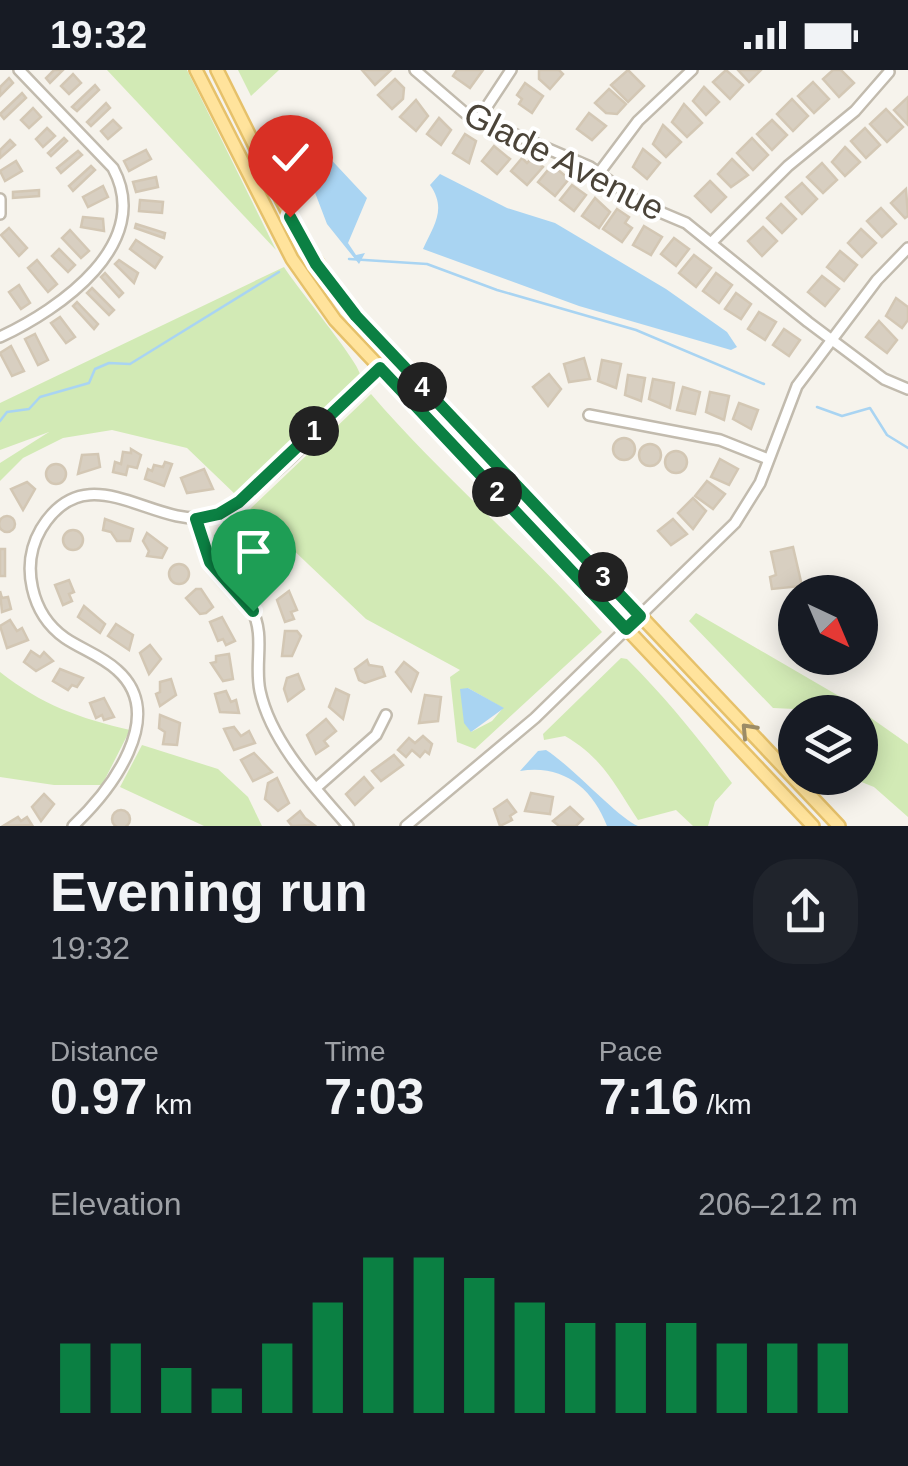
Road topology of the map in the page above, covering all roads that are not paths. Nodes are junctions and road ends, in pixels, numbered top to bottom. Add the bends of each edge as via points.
1 (19, 70) edge
2 (196, 70) edge
3 (217, 70) edge
4 (415, 70) edge
5 (511, 70) edge
6 (692, 70) edge
7 (890, 72) edge
8 (478, 120) junction
9 (599, 173) junction
10 (0, 199) edge
11 (0, 214) edge
12 (713, 241) junction
13 (908, 248) edge
14 (0, 336) edge
15 (833, 338) junction
16 (380, 368) junction
17 (908, 390) edge
18 (589, 415) dead end
19 (768, 459) junction
20 (196, 519) junction
21 (640, 616) junction
22 (626, 629) junction
23 (386, 714) dead end
24 (316, 788) junction
25 (78, 824) edge
26 (348, 826) edge
27 (406, 826) edge
28 (813, 826) edge
29 (838, 826) edge

1 - 14 street via 113,168 124,214 106,256 46,312
2 - 16 main road via 300,273
3 - 21 main road via 330,285
4 - 8 street, Glade Avenue
5 - 8 street
6 - 9 street via 638,120
7 - 12 street
8 - 9 street, Glade Avenue
9 - 12 street, Glade Avenue via 640,204
10 - 11 street
12 - 15 street, Glade Avenue
13 - 15 street
15 - 17 street, Glade Avenue
15 - 19 street via 791,397
16 - 20 street via 239,502
16 - 22 main road
18 - 19 street via 720,440
19 - 21 street via 744,512
20 - 24 street via 210,562 253,611 263,701
20 - 25 street via 120,496 92,496 59,510 37,538 31,580 41,610 64,637 118,670 138,710 122,765
21 - 22 street
29 -> 21 main road
22 - 27 street via 535,718
22 - 28 main road
23 - 24 street via 376,735
24 - 26 street

